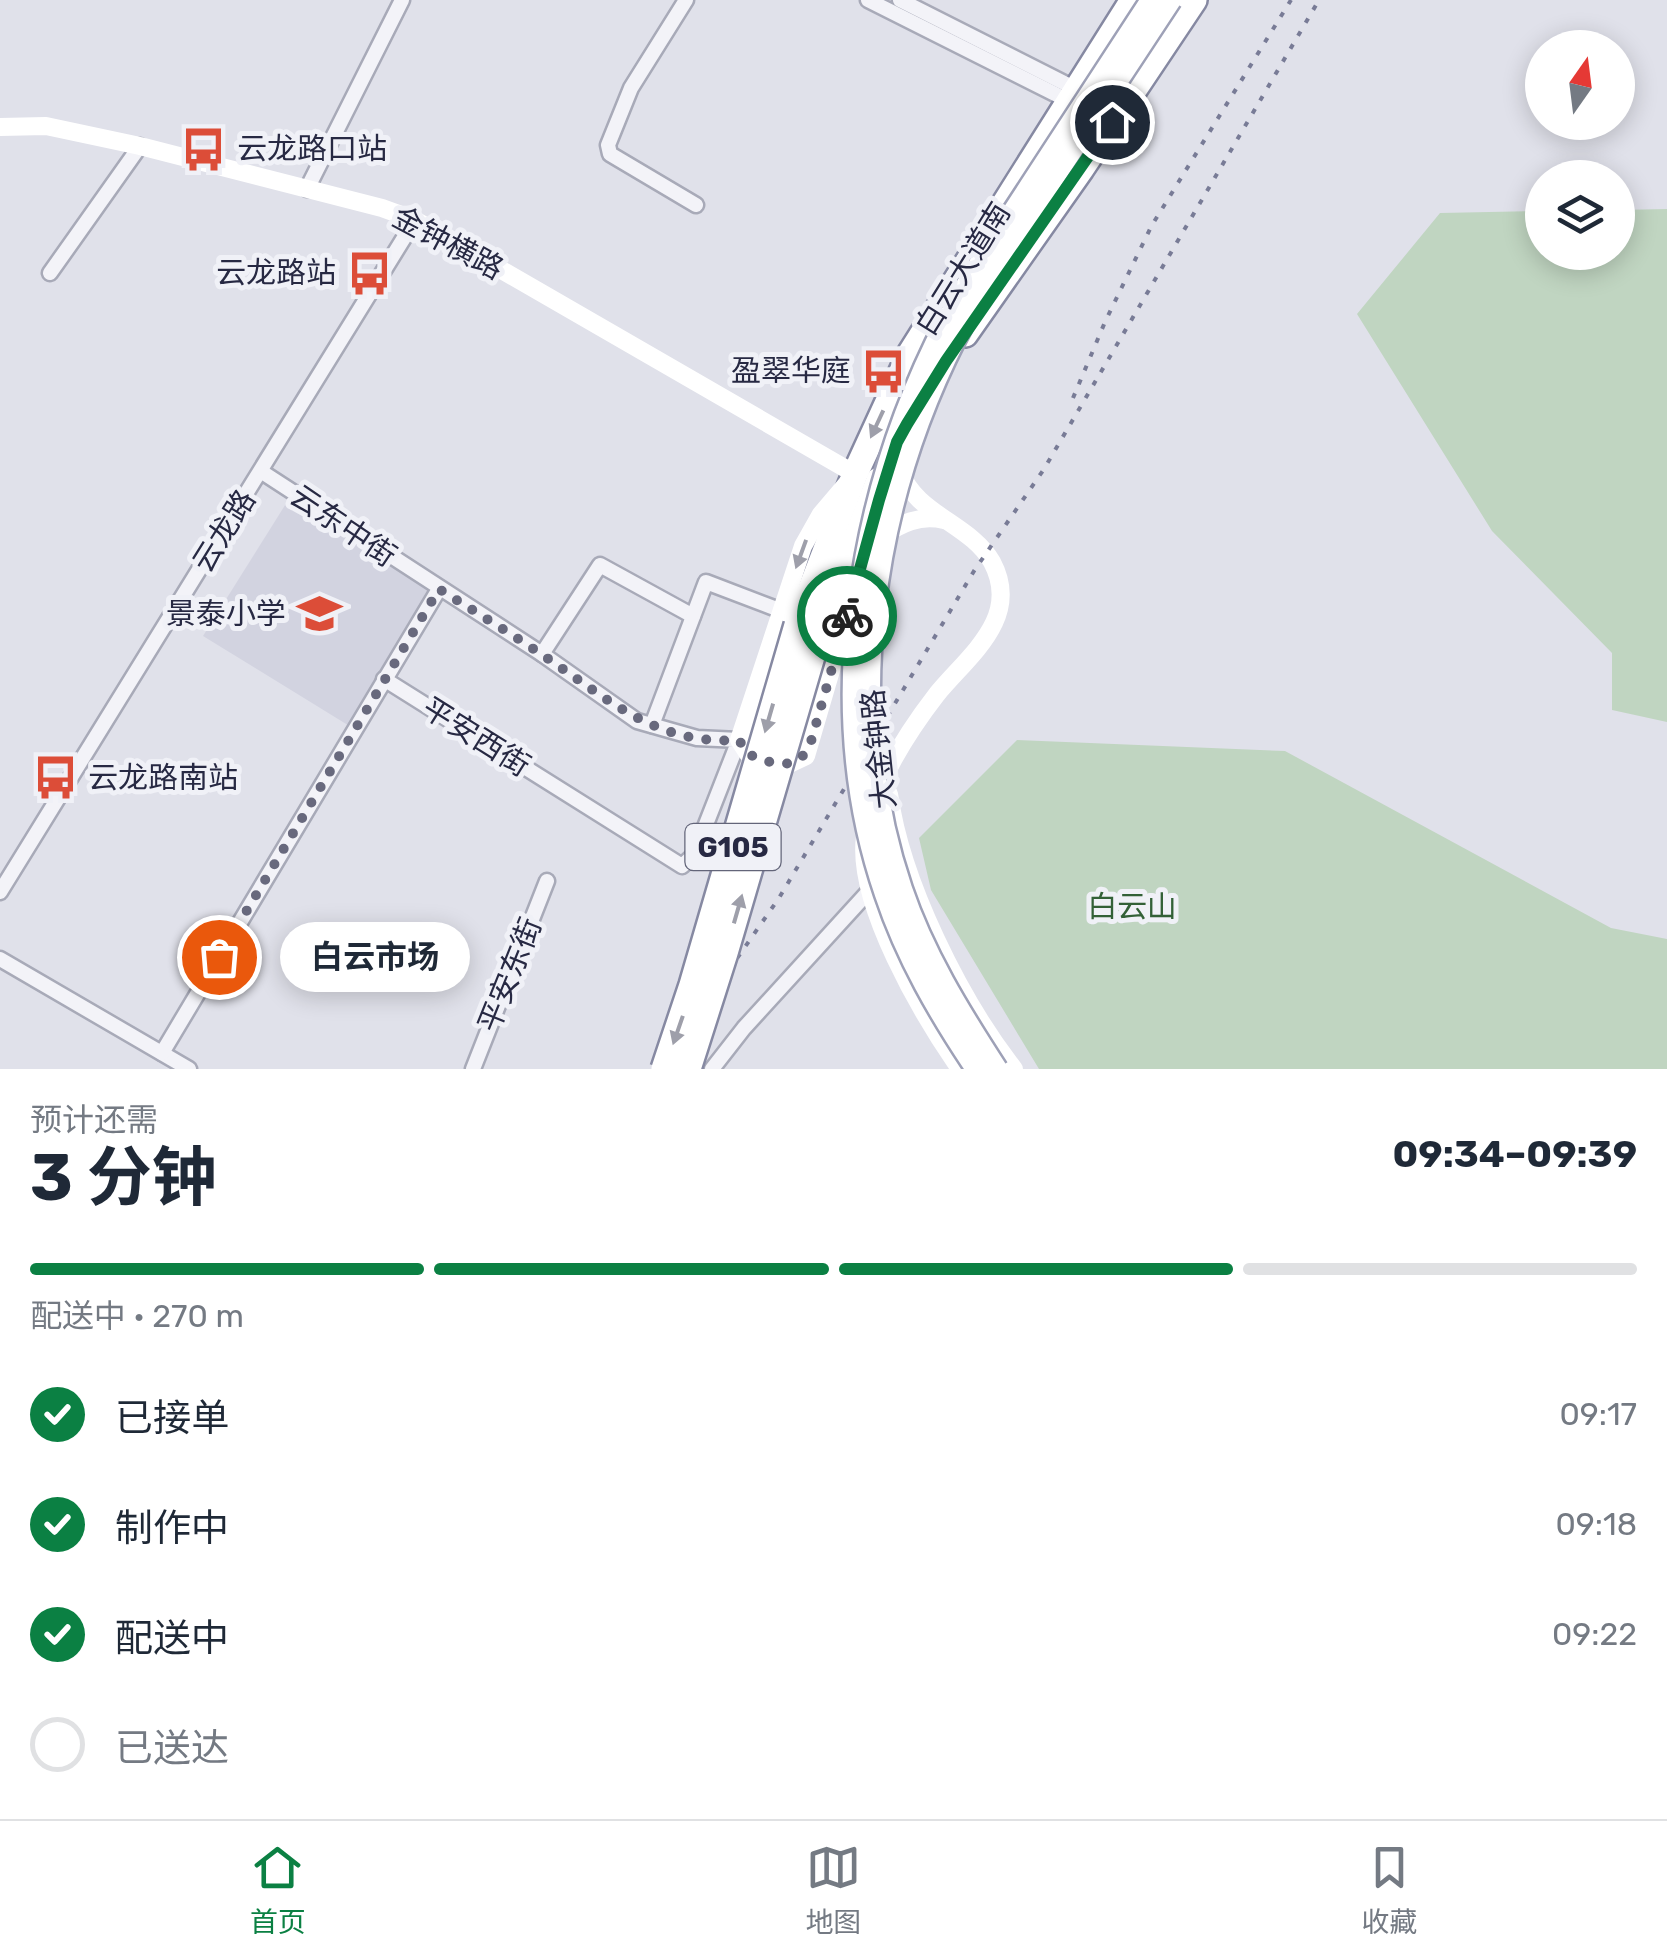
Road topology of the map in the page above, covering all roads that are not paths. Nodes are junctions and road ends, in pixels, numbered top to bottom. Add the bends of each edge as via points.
1 (402, 0) edge
2 (686, 0) edge
3 (868, 0) edge
4 (900, 0) edge
5 (1133, 0) edge
6 (1151, 0) edge
7 (1170, 0) edge
8 (1194, 0) edge
9 (1072, 95) junction
10 (0, 127) edge
11 (140, 146) junction
12 (307, 189) junction
13 (696, 205) dead end
14 (415, 220) junction
15 (50, 273) dead end
16 (897, 442) junction
17 (262, 472) junction
18 (854, 474) junction
19 (949, 522) junction
20 (867, 545) junction
21 (439, 589) junction
22 (693, 616) junction
23 (800, 622) junction
24 (542, 654) junction
25 (384, 679) junction
26 (652, 725) junction
27 (739, 740) junction
28 (890, 762) junction
29 (547, 880) dead end
30 (870, 890) junction
31 (0, 892) edge
32 (0, 959) edge
33 (162, 1053) junction
34 (189, 1069) edge
35 (473, 1069) edge
36 (664, 1069) edge
37 (688, 1069) edge
38 (712, 1069) edge
39 (960, 1069) edge
40 (976, 1069) edge
41 (997, 1069) edge
42 (1014, 1069) edge

1 - 12 street
2 - 13 street via 631,88 608,145 610,154
3 - 9 street
4 - 9 street
5 - 9 highway, 白云大道南 / G105
6 - 40 main road, 大金钟路, bridge via 970,278 929,355 885,473 860,590 856,735 875,855 919,974
7 - 41 main road, 大金钟路, bridge via 957,335 907,455 882,558 872,726 892,851 935,966
8 - 16 highway, 白云大道南 / G105
9 -> 18 highway, 白云大道南 / G105 via 924,331
10 - 11 street, 金钟横路 via 46,126
11 - 12 street, 金钟横路
11 - 15 street
12 - 14 street, 金钟横路
14 - 17 street, 云龙路
14 - 18 street, 金钟横路
16 - 19 street via 896,459 910,490
16 - 20 street
16 - 23 highway, 白云大道南 / G105 via 864,514
17 - 21 street, 云东中街
17 - 31 street, 云龙路
18 -> 23 highway, 白云大道南 / G105
19 - 20 street via 918,518
19 - 28 street via 982,546 994,566 1000,595 994,627
20 - 27 street via 806,756 787,765 770,762 748,754
21 - 24 street, 云东中街
21 - 25 street
22 - 23 street via 706,582
22 - 24 street via 600,564
22 - 26 street
23 - 27 street
23 -> 36 highway, 白云大道南 / G105, bridge
37 -> 23 highway, 白云大道南 / G105, bridge via 726,953
24 - 26 street, 云东中街
25 - 27 street, 平安西街 via 682,866 694,855
25 - 33 street
26 - 27 street, 云东中街 via 697,738
28 - 30 street via 869,813 864,847
28 - 42 street via 892,813 922,904 969,1004
29 - 35 street, 平安东街
30 - 38 street
30 - 39 street via 922,1011
32 - 33 street
33 - 34 street

